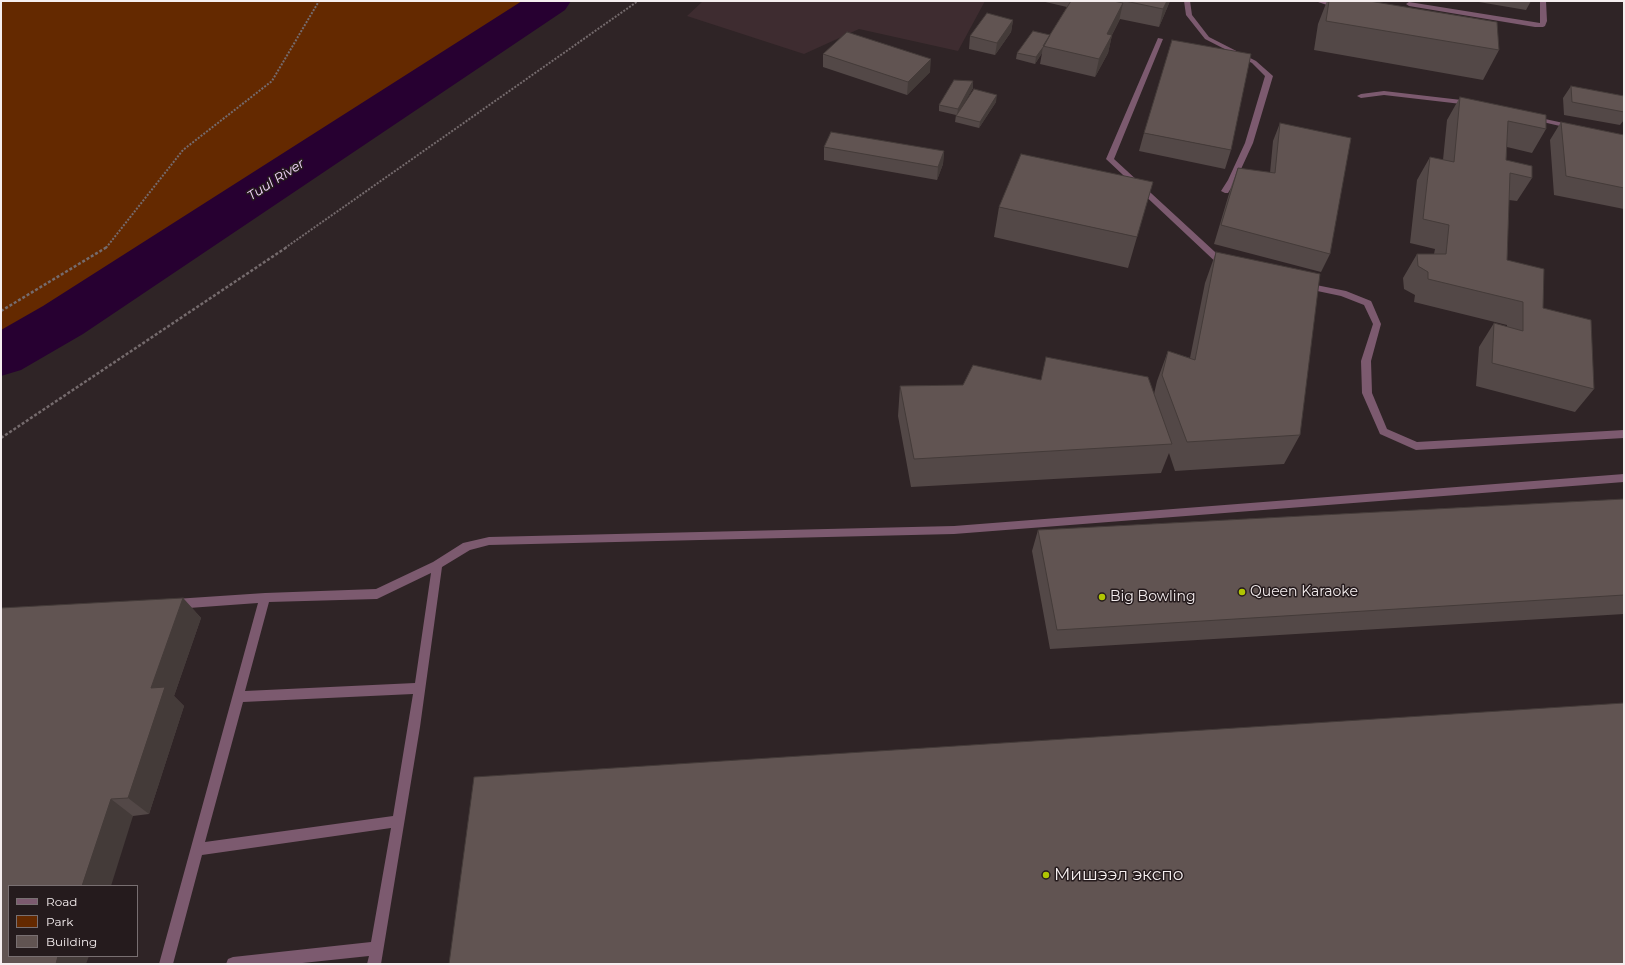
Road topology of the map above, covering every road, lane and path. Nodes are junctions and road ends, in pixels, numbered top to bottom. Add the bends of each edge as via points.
1 (318, 1) edge
2 (638, 1) edge
3 (1187, 1) edge
4 (1318, 1) edge
5 (1543, 1) edge
6 (1409, 3) edge
7 (1344, 8) edge
8 (1405, 11) edge
9 (1160, 39) dead end
10 (1361, 96) dead end
11 (1475, 104) edge
12 (1526, 116) edge
13 (1578, 128) edge
14 (1224, 191) dead end
15 (1231, 272) edge
16 (1298, 285) edge
17 (1, 310) edge
18 (1624, 434) edge
19 (1, 438) edge
20 (1624, 478) edge
21 (438, 565) junction
22 (265, 598) junction
23 (164, 605) edge
24 (420, 688) junction
25 (238, 697) junction
26 (398, 821) junction
27 (197, 849) junction
28 (376, 948) junction
29 (166, 964) edge
30 (233, 964) edge
31 (374, 964) edge

1 - 17 path via 272,81 183,150 105,249
2 - 19 path via 321,224
3 - 14 street via 1189,15 1207,38 1254,62 1269,76 1249,143 1232,180
4 - 7 street
5 - 6 street via 1544,21 1543,24 1535,25
6 - 8 street
9 - 15 street via 1110,159
10 - 11 street via 1384,93
12 - 13 street
16 - 18 street via 1343,293 1368,302 1377,324 1366,361 1367,393 1383,430 1416,446
20 - 21 street via 954,530 490,541 467,546
21 - 22 street via 377,594
21 - 24 street
22 - 23 street
22 - 25 street
24 - 25 street
24 - 26 street
25 - 27 street
26 - 27 street
26 - 28 street
27 - 29 street
28 - 30 street
28 - 31 street

